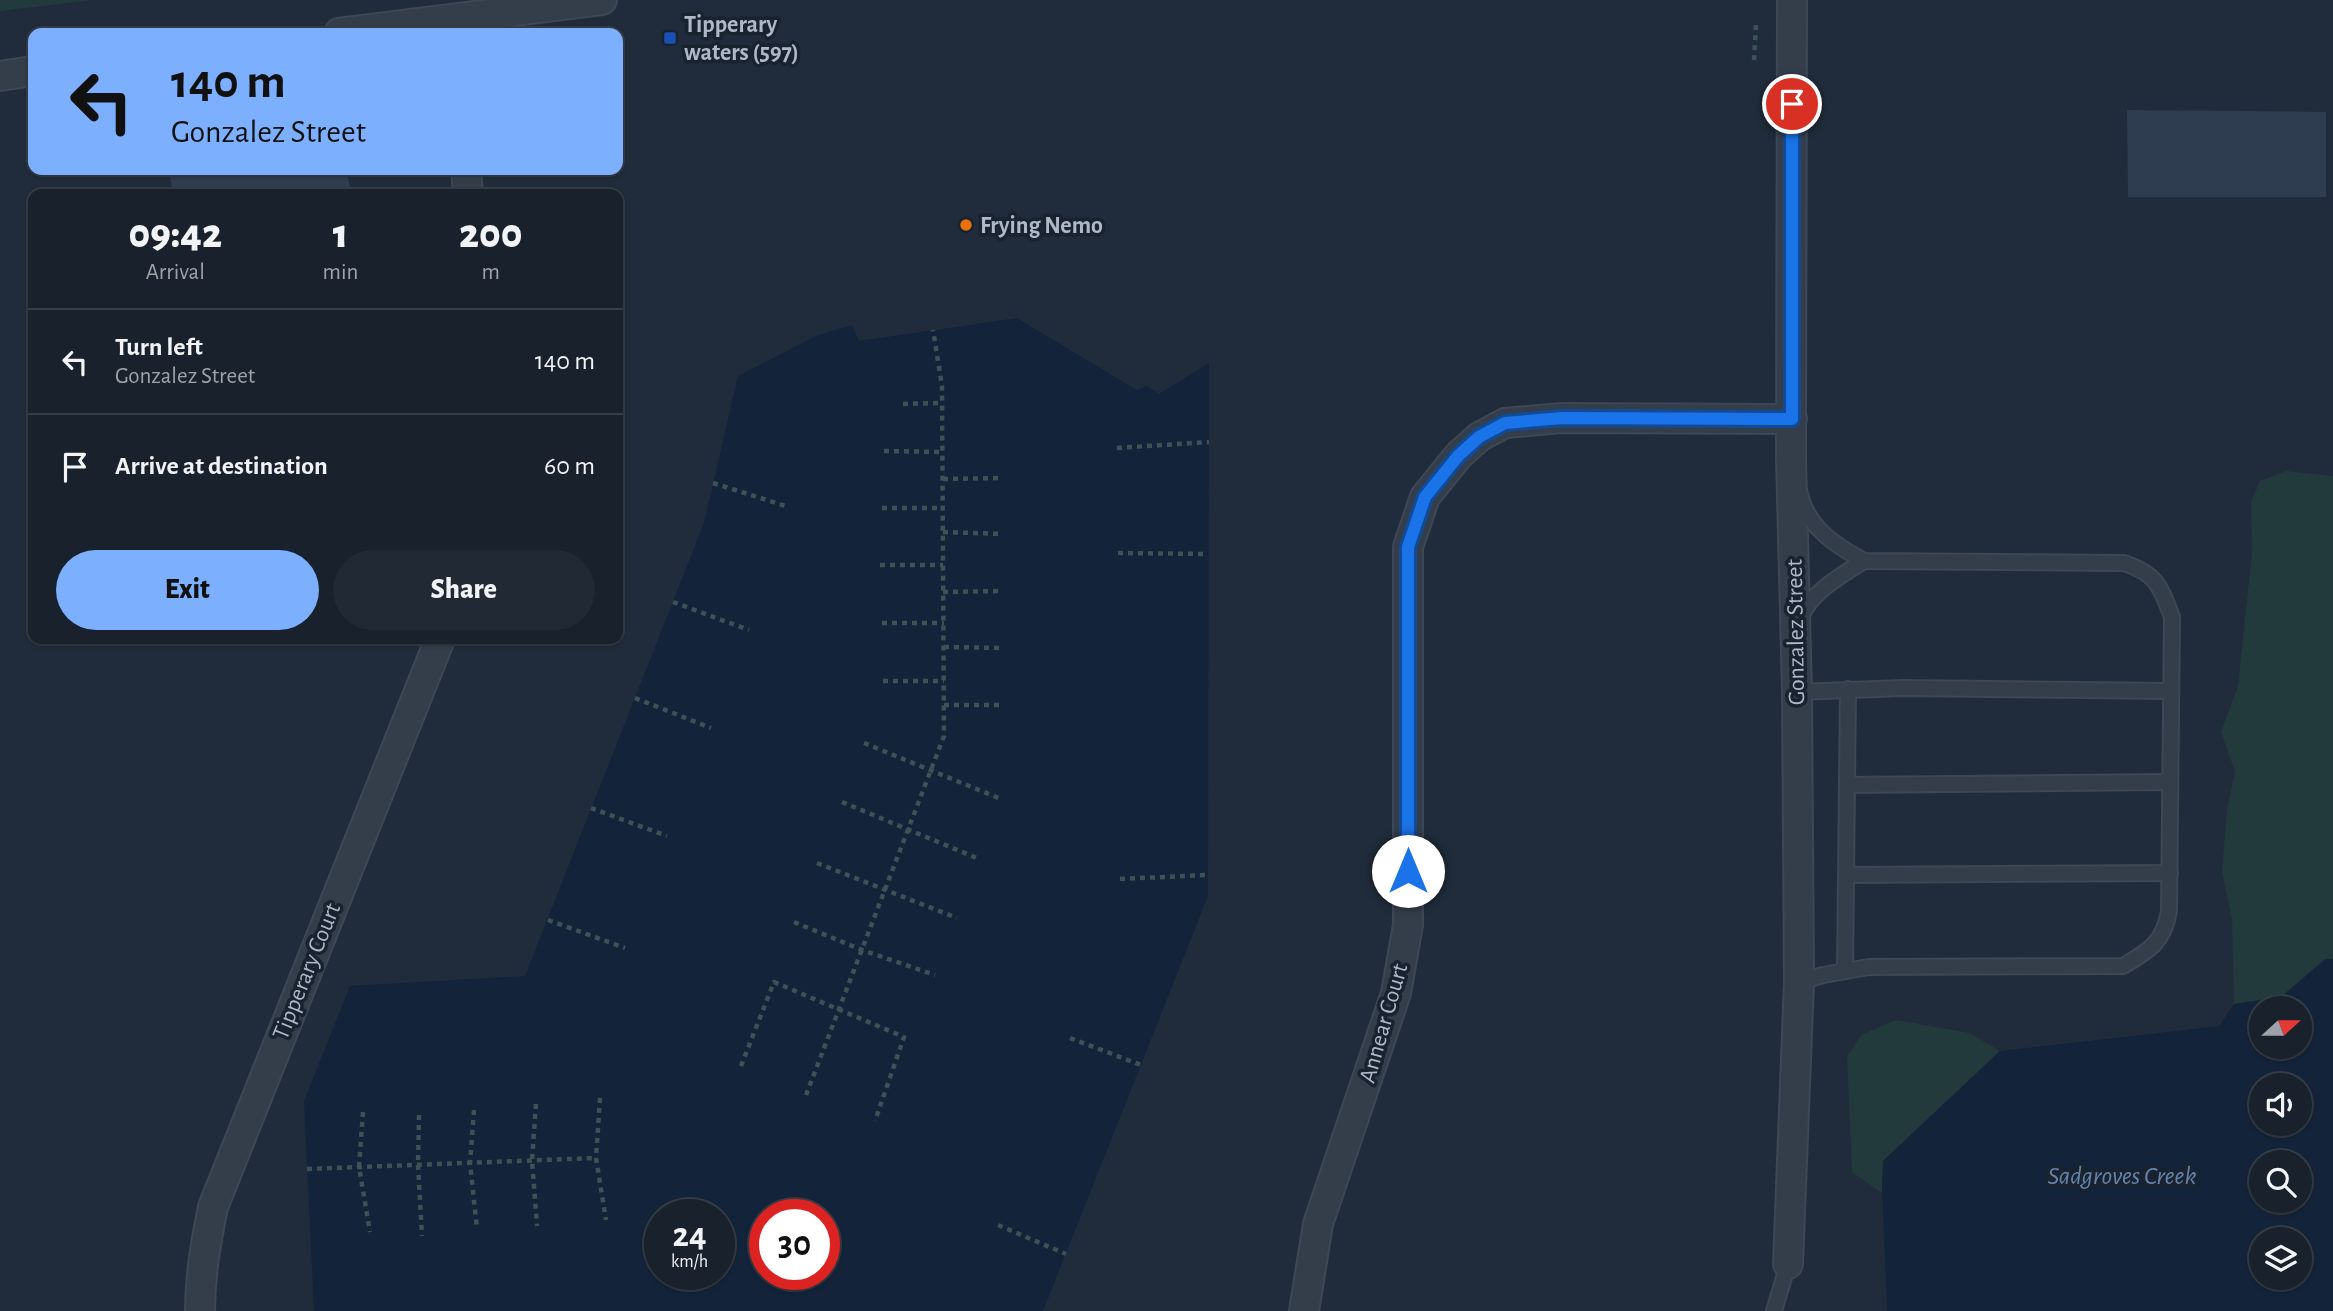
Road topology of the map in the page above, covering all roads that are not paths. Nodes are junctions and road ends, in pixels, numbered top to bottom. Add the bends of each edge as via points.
1 (602, 0) edge
2 (1792, 0) edge
3 (457, 26) edge
4 (423, 28) edge
5 (28, 72) edge
6 (0, 76) edge
7 (1792, 419) junction
8 (1791, 459) junction
9 (1864, 561) junction
10 (1794, 637) junction
11 (438, 644) edge
12 (1848, 689) junction
13 (2171, 691) junction
14 (1797, 692) junction
15 (2171, 782) junction
16 (1847, 785) junction
17 (2170, 873) junction
18 (1846, 875) junction
19 (1845, 971) junction
20 (1799, 982) junction
21 (1788, 1264) joint
22 (200, 1311) edge
23 (1304, 1311) edge
24 (1774, 1311) edge

1 - 3 street
2 - 7 street, Gonzalez Street
3 - 4 street
5 - 6 street
7 - 8 street, Gonzalez Street
7 - 23 street, Annear Court via 1562,418 1505,423 1458,456 1425,497 1408,547 1408,925 1396,993 1318,1224
8 - 9 lane via 1802,503 1813,524 1834,544
8 - 10 street, Gonzalez Street
9 - 10 lane via 1820,593 1802,614
9 - 13 lane via 2124,563 2141,569 2158,582 2172,617
10 - 14 street, Gonzalez Street
11 - 22 street, Tipperary Court via 217,1196 205,1242
12 - 13 lane
12 - 14 lane
12 - 16 lane
13 - 15 lane
14 - 20 street, Gonzalez Street
15 - 16 lane
15 - 17 lane
16 - 18 lane
17 - 18 lane
17 - 19 lane via 2166,930 2123,966 1869,967
18 - 19 lane
19 - 20 lane
20 - 21 street, Gonzalez Street
21 - 24 lane

